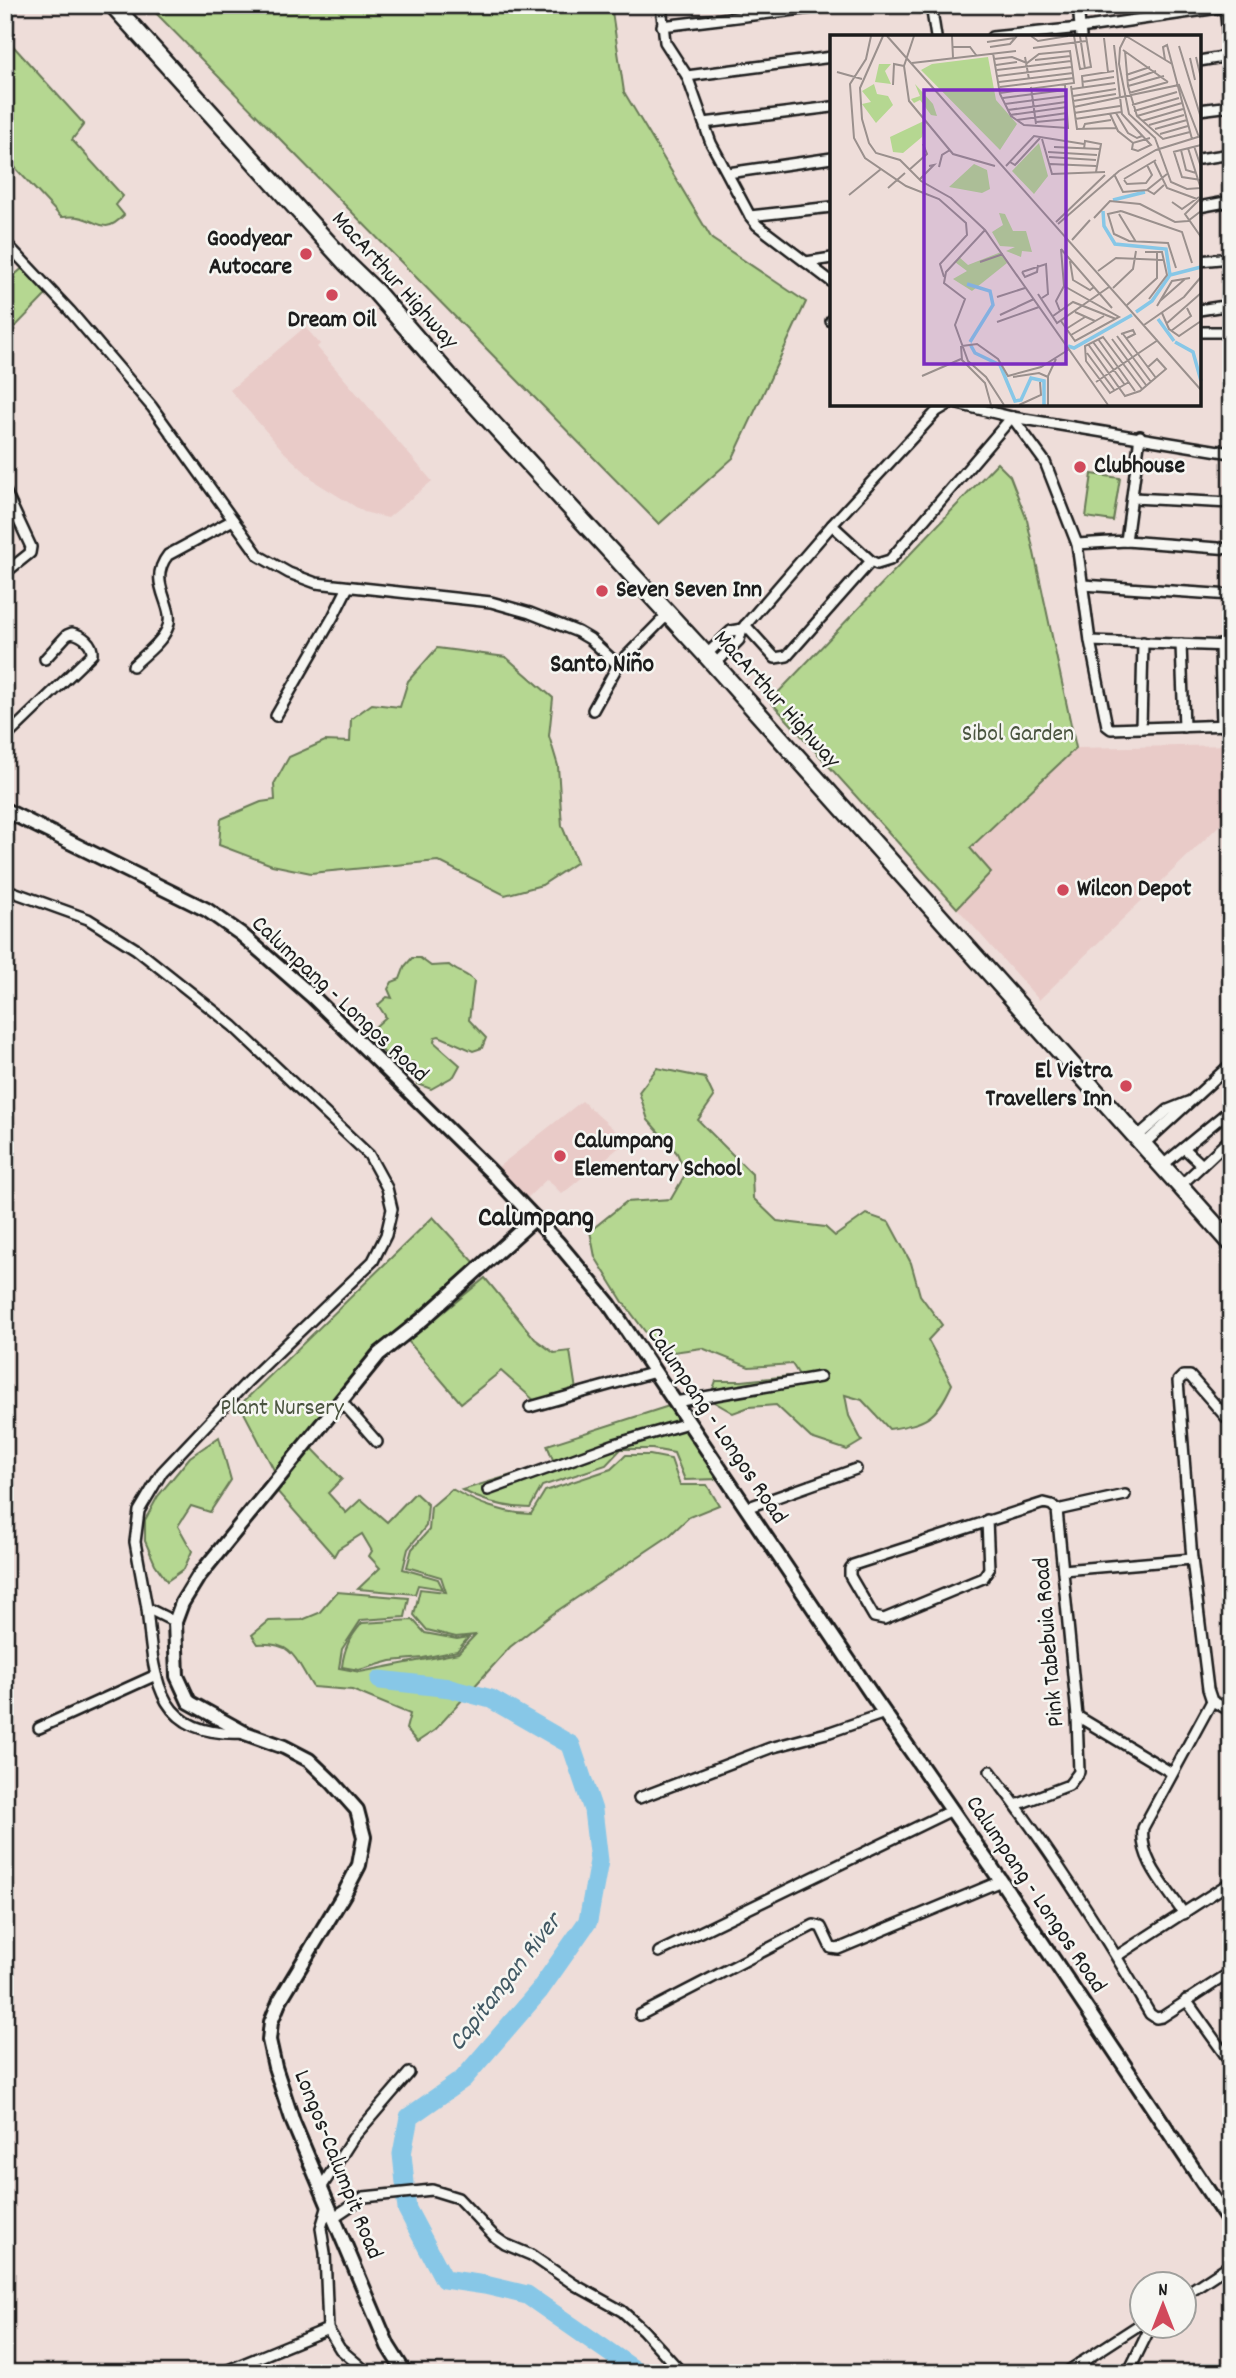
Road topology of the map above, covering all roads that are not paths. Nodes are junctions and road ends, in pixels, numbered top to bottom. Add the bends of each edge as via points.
1 (113, 5) edge
2 (661, 5) edge
3 (837, 5) edge
4 (931, 5) edge
5 (1078, 5) edge
6 (1225, 6) edge
7 (662, 26) junction
8 (1081, 32) edge
9 (936, 35) edge
10 (1028, 35) edge
11 (1229, 56) edge
12 (830, 57) edge
13 (1201, 61) edge
14 (1231, 72) edge
15 (687, 76) junction
16 (1231, 106) edge
17 (830, 107) edge
18 (1201, 110) edge
19 (704, 123) junction
20 (1231, 154) edge
21 (830, 158) edge
22 (1201, 159) edge
23 (728, 173) junction
24 (1231, 201) edge
25 (830, 207) edge
26 (1201, 207) edge
27 (750, 216) junction
28 (5, 242) edge
29 (830, 258) edge
30 (1231, 258) edge
31 (1201, 261) edge
32 (806, 262) junction
33 (830, 280) edge
34 (1231, 305) edge
35 (1201, 310) edge
36 (1201, 331) edge
37 (1231, 332) edge
38 (946, 406) edge
39 (966, 406) edge
40 (1012, 417) junction
41 (1140, 436) junction
42 (1231, 453) edge
43 (5, 491) edge
44 (1133, 498) junction
45 (1231, 503) edge
46 (233, 520) junction
47 (832, 525) junction
48 (1126, 541) junction
49 (1077, 544) junction
50 (1231, 549) edge
51 (871, 561) junction
52 (5, 573) edge
53 (1083, 585) junction
54 (348, 587) junction
55 (1231, 595) edge
56 (667, 615) junction
57 (744, 627) junction
58 (1090, 641) junction
59 (1143, 642) junction
60 (1181, 644) junction
61 (1220, 645) junction
62 (1231, 646) edge
63 (45, 659) dead end
64 (710, 660) junction
65 (618, 665) junction
66 (133, 666) dead end
67 (593, 710) dead end
68 (276, 716) dead end
69 (1226, 725) edge
70 (1141, 727) junction
71 (1184, 727) junction
72 (5, 738) edge
73 (5, 810) edge
74 (5, 889) edge
75 (1231, 1063) edge
76 (1231, 1109) edge
77 (1231, 1138) edge
78 (1141, 1141) junction
79 (1184, 1148) junction
80 (1202, 1165) junction
81 (1163, 1166) junction
82 (1181, 1185) junction
83 (535, 1218) junction
84 (1231, 1243) edge
85 (656, 1372) junction
86 (820, 1377) dead end
87 (341, 1401) junction
88 (675, 1402) junction
89 (530, 1407) dead end
90 (688, 1423) junction
91 (1231, 1423) edge
92 (377, 1442) dead end
93 (856, 1469) dead end
94 (488, 1490) dead end
95 (1125, 1495) dead end
96 (746, 1508) junction
97 (1057, 1510) junction
98 (987, 1520) junction
99 (1192, 1559) junction
100 (1063, 1570) junction
101 (147, 1608) junction
102 (175, 1622) junction
103 (156, 1675) junction
104 (1212, 1701) junction
105 (1231, 1712) edge
106 (885, 1713) junction
107 (1077, 1716) junction
108 (39, 1728) dead end
109 (245, 1733) junction
110 (990, 1771) dead end
111 (1172, 1773) junction
112 (639, 1798) dead end
113 (1016, 1805) junction
114 (952, 1810) junction
115 (1001, 1881) junction
116 (1231, 1882) edge
117 (1184, 1914) junction
118 (659, 1952) dead end
119 (1117, 1956) junction
120 (1231, 1972) edge
121 (1186, 2000) junction
122 (640, 2015) dead end
123 (1231, 2063) edge
124 (409, 2073) dead end
125 (321, 2188) junction
126 (328, 2205) junction
127 (334, 2217) junction
128 (1231, 2225) edge
129 (1231, 2264) edge
130 (1198, 2286) edge
131 (328, 2329) junction
132 (1128, 2332) edge
133 (1144, 2340) edge
134 (1080, 2363) junction
135 (220, 2373) edge
136 (368, 2373) edge
137 (405, 2373) edge
138 (682, 2373) edge
139 (1065, 2373) edge
140 (1089, 2373) edge
141 (1128, 2373) edge

1 - 56 highway, MacArthur Highway
2 - 7 street
3 - 7 street
4 - 9 street
5 - 8 street
6 - 8 street
6 - 11 street
7 - 15 street via 665,42
8 - 10 street
11 - 13 street
11 - 14 street
12 - 15 street
15 - 19 street
16 - 18 street
17 - 19 street
19 - 23 street
20 - 22 street
21 - 23 street
23 - 27 street
24 - 26 street
25 - 27 street
27 - 32 street
28 - 46 street via 152,407
29 - 32 street
30 - 31 street
32 - 33 street
34 - 35 street
36 - 37 street
38 - 47 street
39 - 40 street
40 - 41 street
40 - 49 street via 1045,462
40 - 51 street via 890,560
41 - 42 street
41 - 44 street
43 - 52 street via 31,547 30,553
44 - 45 street
44 - 48 street
46 - 54 street via 259,556 303,579
46 - 66 street via 168,555 162,563 159,576 169,624
47 - 51 street
47 - 57 street
48 - 49 street
48 - 50 street
49 - 53 street
51 - 57 street via 787,656 775,658
53 - 55 street
53 - 58 street
54 - 65 street via 478,600 530,613 590,639
54 - 68 street
56 - 64 highway, MacArthur Highway
56 - 65 street
57 - 64 street via 739,640
58 - 59 street
58 - 70 street via 1107,726
59 - 60 street
59 - 70 street
60 - 61 street
60 - 71 street
61 - 62 street
61 - 69 street
63 - 72 street via 72,633 93,649
64 - 78 highway, MacArthur Highway
65 - 67 street
69 - 71 street
70 - 71 street
73 - 83 street, Calumpang - Longos Road via 207,910 241,934 313,997
74 - 101 street via 88,919 136,949 233,1026 369,1155 387,1188 392,1209 373,1261 248,1381 162,1472 139,1511 135,1542
75 - 78 street
76 - 79 street
77 - 80 street
78 - 81 highway, MacArthur Highway
79 - 80 street
79 - 81 street
80 - 82 street
81 - 82 highway, MacArthur Highway
82 - 84 highway, MacArthur Highway
83 - 85 street, Calumpang - Longos Road via 609,1304
83 - 87 street, Longos-Calumpit Road via 379,1354
85 - 88 street, Calumpang - Longos Road
85 - 89 street
86 - 88 street
87 - 92 street
87 - 102 street, Longos-Calumpit Road via 198,1577
88 - 90 street, Calumpang - Longos Road
90 - 94 street
90 - 96 street, Calumpang - Longos Road
91 - 99 street via 1190,1376 1178,1381
93 - 96 street
95 - 97 street
96 - 106 street, Calumpang - Longos Road
97 - 98 street via 1044,1503
97 - 100 street, Pink Tabebuia Road
98 - 98 street via 989,1569 983,1578 884,1619 874,1617 850,1576 853,1565
99 - 100 street
99 - 104 street
100 - 107 street, Pink Tabebuia Road
101 - 102 street
101 - 103 street
102 - 109 street, Longos-Calumpit Road via 177,1676 188,1702
103 - 108 street
103 - 109 street via 170,1710 194,1726 224,1734
104 - 105 street
104 - 111 street
106 - 112 street via 770,1748
106 - 114 street, Calumpang - Longos Road
107 - 111 street
107 - 113 street, Pink Tabebuia Road via 1076,1779
109 - 125 street, Longos-Calumpit Road via 309,1760 356,1810 364,1837 359,1865 271,2022 269,2040 275,2067
110 - 113 street
111 - 117 street via 1148,1815 1141,1842
113 - 119 street
114 - 115 street, Calumpang - Longos Road
114 - 118 street
115 - 122 street via 838,1949 831,1948 821,1927 814,1926
115 - 128 street, Calumpang - Longos Road
116 - 117 street
117 - 119 street
119 - 121 street via 1156,2018
120 - 121 street
121 - 123 street
124 - 125 street via 353,2138
125 - 126 street, Longos-Calumpit Road
126 - 127 street, Longos-Calumpit Road
126 - 131 street via 321,2228
127 - 137 street, Longos-Calumpit Road via 388,2346
127 - 138 street via 364,2197 432,2190 458,2198 505,2244 622,2311
129 - 130 street
131 - 135 street
131 - 136 street via 340,2349
132 - 134 street
133 - 141 street
134 - 139 street
134 - 140 street

